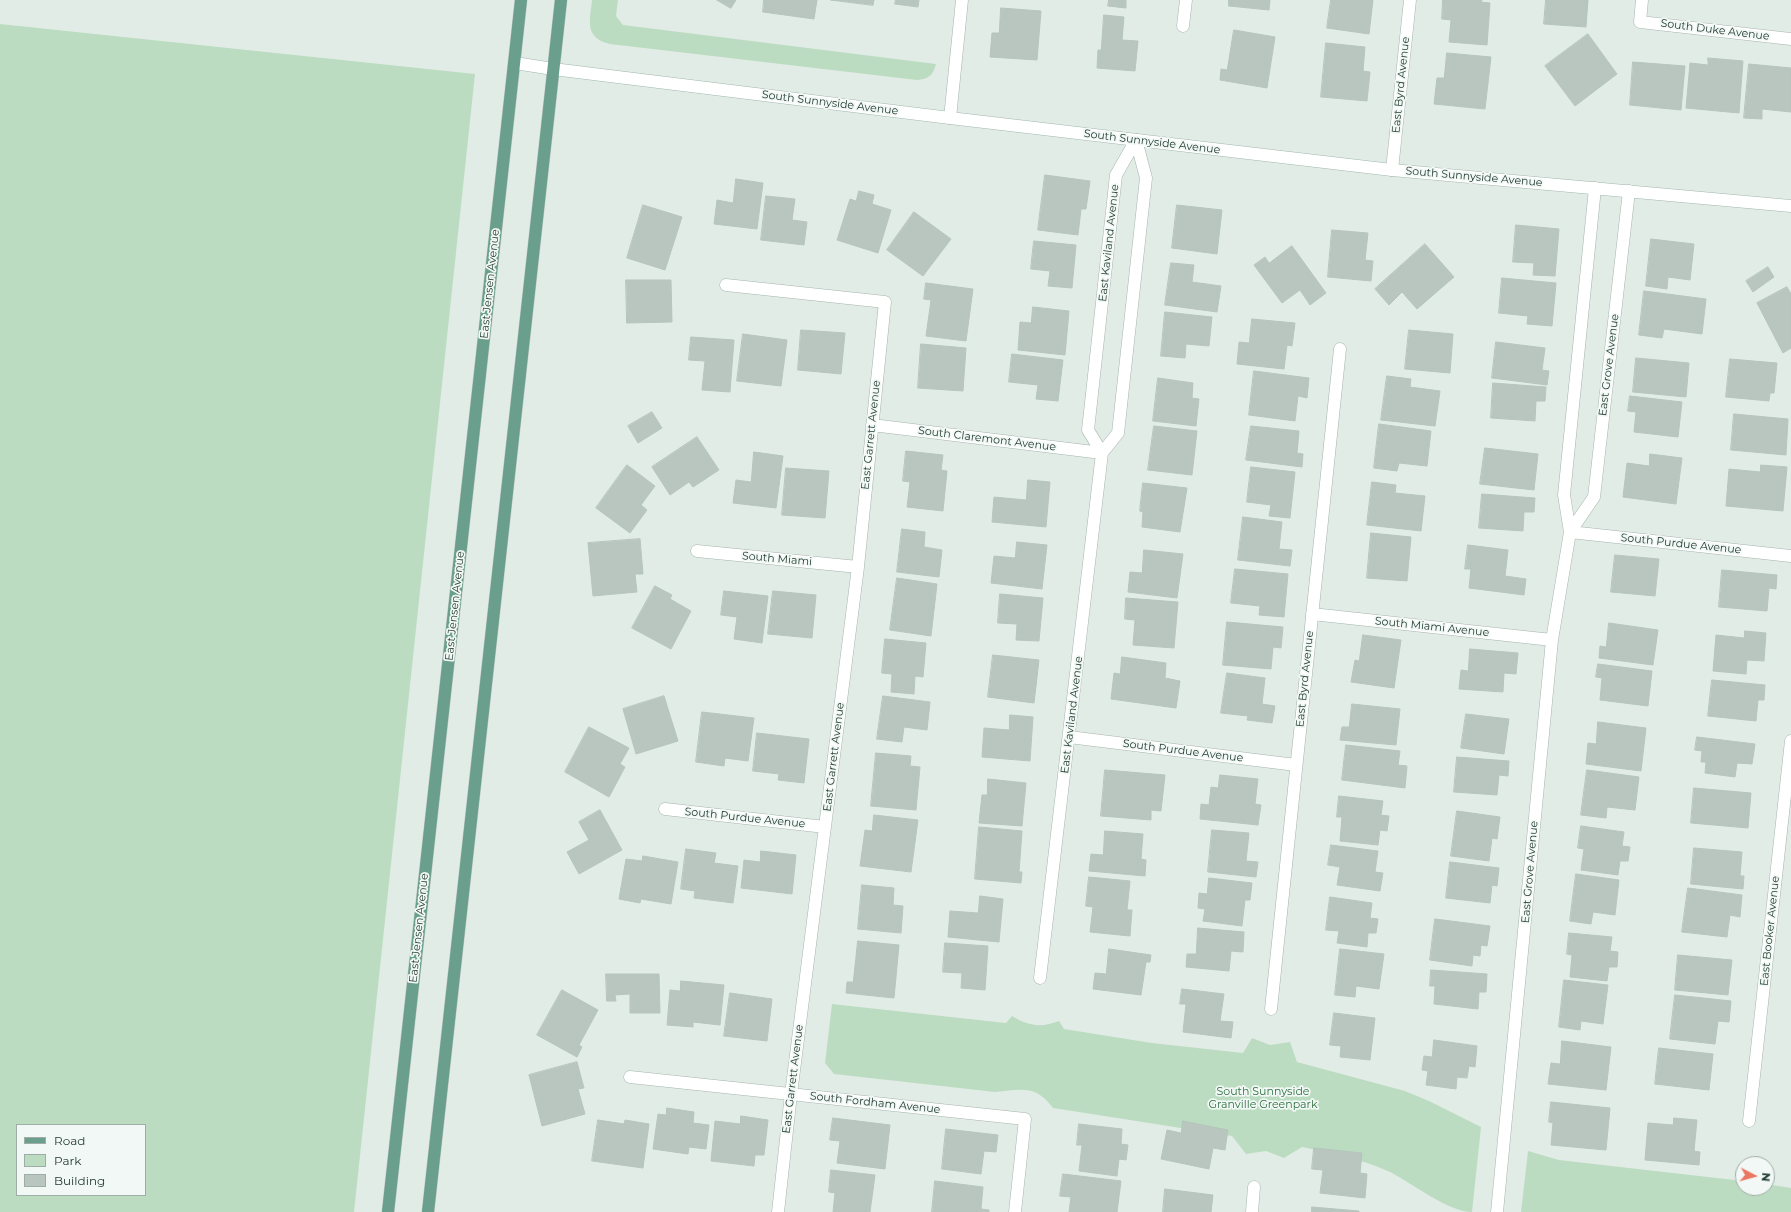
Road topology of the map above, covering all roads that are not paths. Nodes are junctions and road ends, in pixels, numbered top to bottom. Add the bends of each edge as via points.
1 (521, 0) edge
2 (561, 0) edge
3 (962, 0) edge
4 (1186, 0) edge
5 (1410, 0) edge
6 (1642, 0) edge
7 (1183, 26) dead end
8 (1791, 39) edge
9 (515, 63) junction
10 (553, 69) junction
11 (950, 118) junction
12 (1136, 140) junction
13 (1392, 170) junction
14 (1596, 188) junction
15 (1629, 191) junction
16 (1791, 206) edge
17 (726, 285) dead end
18 (1340, 349) dead end
19 (872, 425) junction
20 (1102, 453) junction
21 (1570, 532) junction
22 (697, 551) dead end
23 (1791, 556) edge
24 (858, 567) junction
25 (1312, 614) junction
26 (1552, 640) junction
27 (1069, 737) junction
28 (1791, 741) edge
29 (1790, 763) edge
30 (1296, 764) junction
31 (665, 809) dead end
32 (825, 827) junction
33 (1040, 978) dead end
34 (1271, 1009) dead end
35 (630, 1077) dead end
36 (791, 1094) junction
37 (1750, 1121) dead end
38 (1254, 1187) dead end
39 (388, 1212) edge
40 (428, 1212) edge
41 (778, 1212) edge
42 (1015, 1212) edge
43 (1252, 1212) edge
44 (1497, 1212) edge

1 - 9 main road, East Jensen Avenue
2 - 10 main road
3 - 11 street
4 - 7 street
5 - 13 street, East Byrd Avenue
6 - 8 street, South Duke Avenue via 1640,22
9 - 10 street, South Sunnyside Avenue
9 - 39 main road, East Jensen Avenue
10 - 11 street, South Sunnyside Avenue
10 - 40 main road
11 - 12 street, South Sunnyside Avenue
12 - 13 street, South Sunnyside Avenue
12 - 20 street via 1146,178 1118,433
12 - 20 street, East Kaviland Avenue via 1116,175 1092,391 1088,430
13 - 14 street, South Sunnyside Avenue
14 - 15 street, South Sunnyside Avenue
14 - 21 street, East Grove Avenue via 1564,495
15 - 16 street, South Sunnyside Avenue
15 - 21 street, East Grove Avenue via 1594,497
17 - 19 street, East Garrett Avenue via 884,302
18 - 25 street, East Byrd Avenue
19 - 20 street, South Claremont Avenue
19 - 24 street, East Garrett Avenue
20 - 27 street, East Kaviland Avenue
21 - 23 street, South Purdue Avenue
21 - 26 street, East Grove Avenue
22 - 24 street, South Miami
24 - 32 street, East Garrett Avenue
25 - 26 street, South Miami Avenue
25 - 30 street, East Byrd Avenue
26 - 44 street, East Grove Avenue
27 - 30 street, South Purdue Avenue
27 - 33 street, East Kaviland Avenue
28 - 29 street, East Booker Avenue
29 - 37 street, East Booker Avenue
30 - 34 street, East Byrd Avenue
31 - 32 street, South Purdue Avenue
32 - 36 street, East Garrett Avenue
35 - 36 street, South Fordham Avenue
36 - 41 street, East Garrett Avenue
36 - 42 street, South Fordham Avenue via 1025,1119
38 - 43 street

